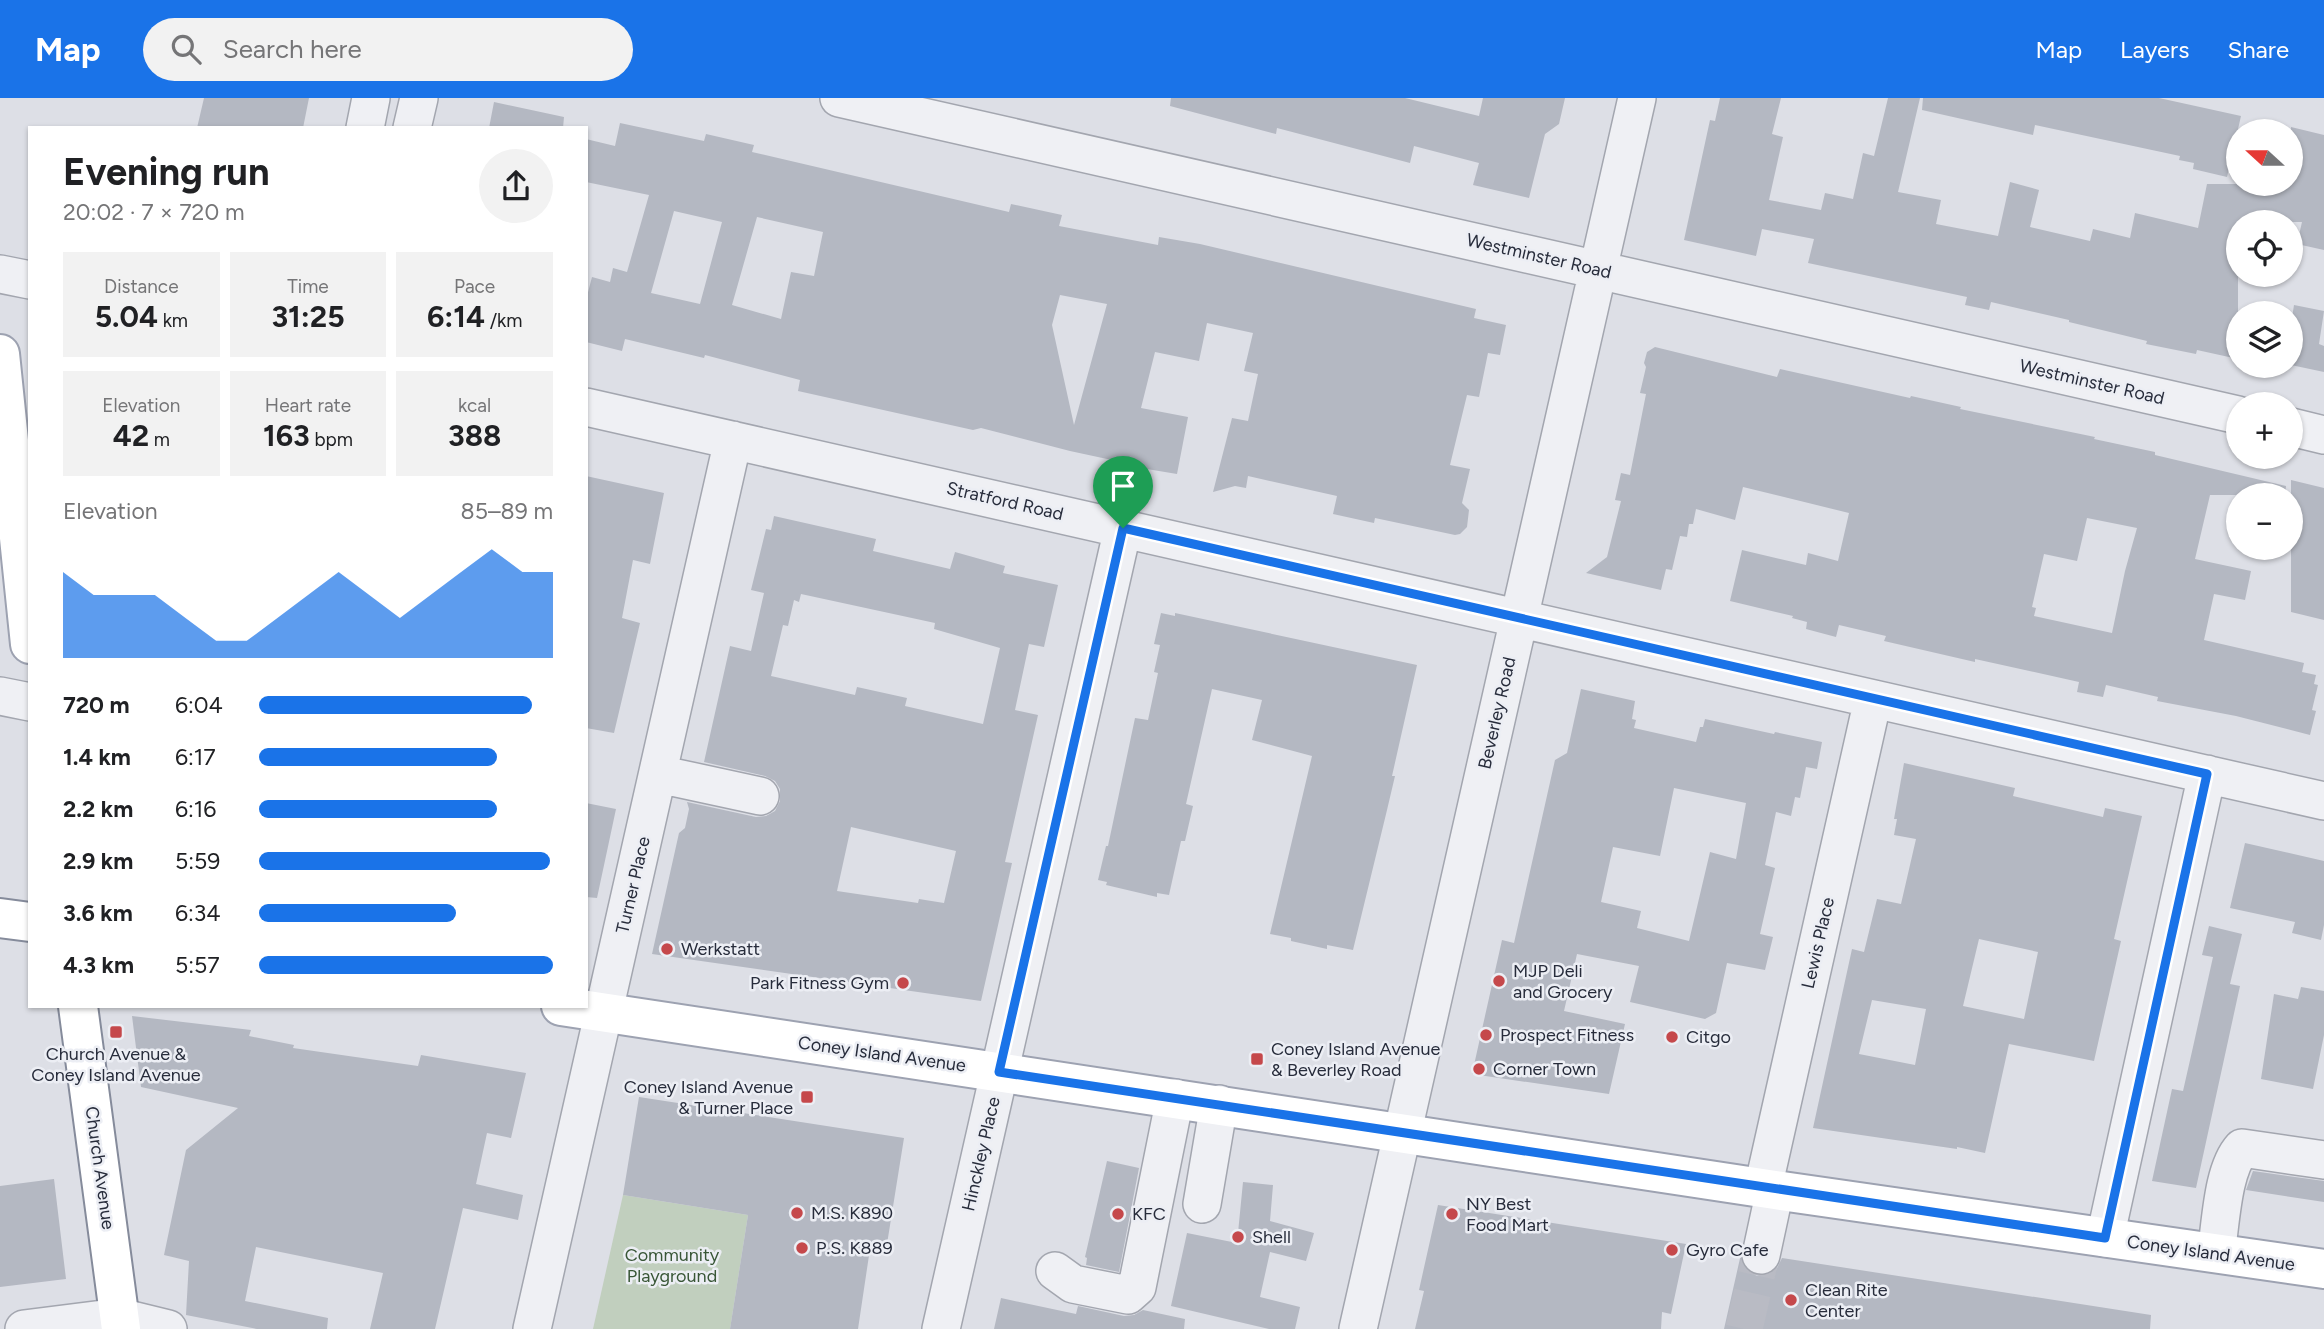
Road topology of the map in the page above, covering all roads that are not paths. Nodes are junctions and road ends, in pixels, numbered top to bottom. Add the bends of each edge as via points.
1 (371, 98) edge
2 (419, 98) edge
3 (839, 98) edge
4 (1637, 98) edge
5 (365, 126) edge
6 (412, 126) edge
7 (1598, 270) junction
8 (0, 274) edge
9 (28, 280) edge
10 (0, 354) edge
11 (588, 407) edge
12 (2226, 412) edge
13 (2303, 430) edge
14 (2324, 435) edge
15 (733, 440) junction
16 (1123, 528) junction
17 (1519, 618) junction
18 (28, 625) edge
19 (0, 696) edge
20 (1873, 699) junction
21 (28, 702) edge
22 (658, 774) junction
23 (2207, 774) junction
24 (760, 796) dead end
25 (2324, 801) edge
26 (0, 918) edge
27 (28, 922) edge
28 (78, 1008) edge
29 (573, 1008) edge
30 (604, 1013) junction
31 (999, 1072) junction
32 (1175, 1098) junction
33 (1219, 1104) junction
34 (1402, 1132) junction
35 (2324, 1160) edge
36 (1769, 1189) junction
37 (1202, 1205) dead end
38 (2105, 1238) junction
39 (2216, 1254) junction
40 (1761, 1255) tunnel mouth
41 (2324, 1269) edge
42 (1055, 1271) dead end
43 (120, 1323) edge
44 (24, 1329) edge
45 (168, 1329) edge
46 (532, 1329) edge
47 (941, 1329) edge
48 (1358, 1329) edge

1 - 5 street
2 - 6 street
3 - 7 street, Westminster Road
4 - 7 street, Beverley Road
7 - 12 street, Westminster Road
7 - 17 street, Beverley Road
8 - 9 street
10 - 18 main road
11 - 15 street, Stratford Road
13 - 14 street
15 - 16 street, Stratford Road
15 - 22 street, Turner Place
16 - 17 street, Stratford Road
16 - 31 street, Hinckley Place
17 - 20 street, Stratford Road
17 - 34 street, Beverley Road
19 - 21 street
20 - 23 street, Stratford Road
20 - 36 street, Lewis Place
22 - 24 street
22 - 30 street, Turner Place
23 - 25 street, Stratford Road
23 - 38 street
26 - 27 main road
28 - 43 main road, Church Avenue
29 - 30 main road, Coney Island Avenue
30 - 31 main road, Coney Island Avenue
30 - 46 street, Turner Place
31 - 32 main road, Coney Island Avenue
31 - 47 street, Hinckley Place
32 - 33 main road, Coney Island Avenue
32 - 42 street via 1137,1287 1128,1295 1073,1284
33 - 34 main road, Coney Island Avenue
33 - 37 street
34 - 36 main road, Coney Island Avenue
34 - 48 street, Beverley Road
35 - 39 street via 2242,1148 2230,1172
36 - 38 main road, Coney Island Avenue
36 - 40 street, Lewis Place
38 - 39 main road, Coney Island Avenue
39 - 41 main road, Coney Island Avenue
43 - 44 street
43 - 45 street

